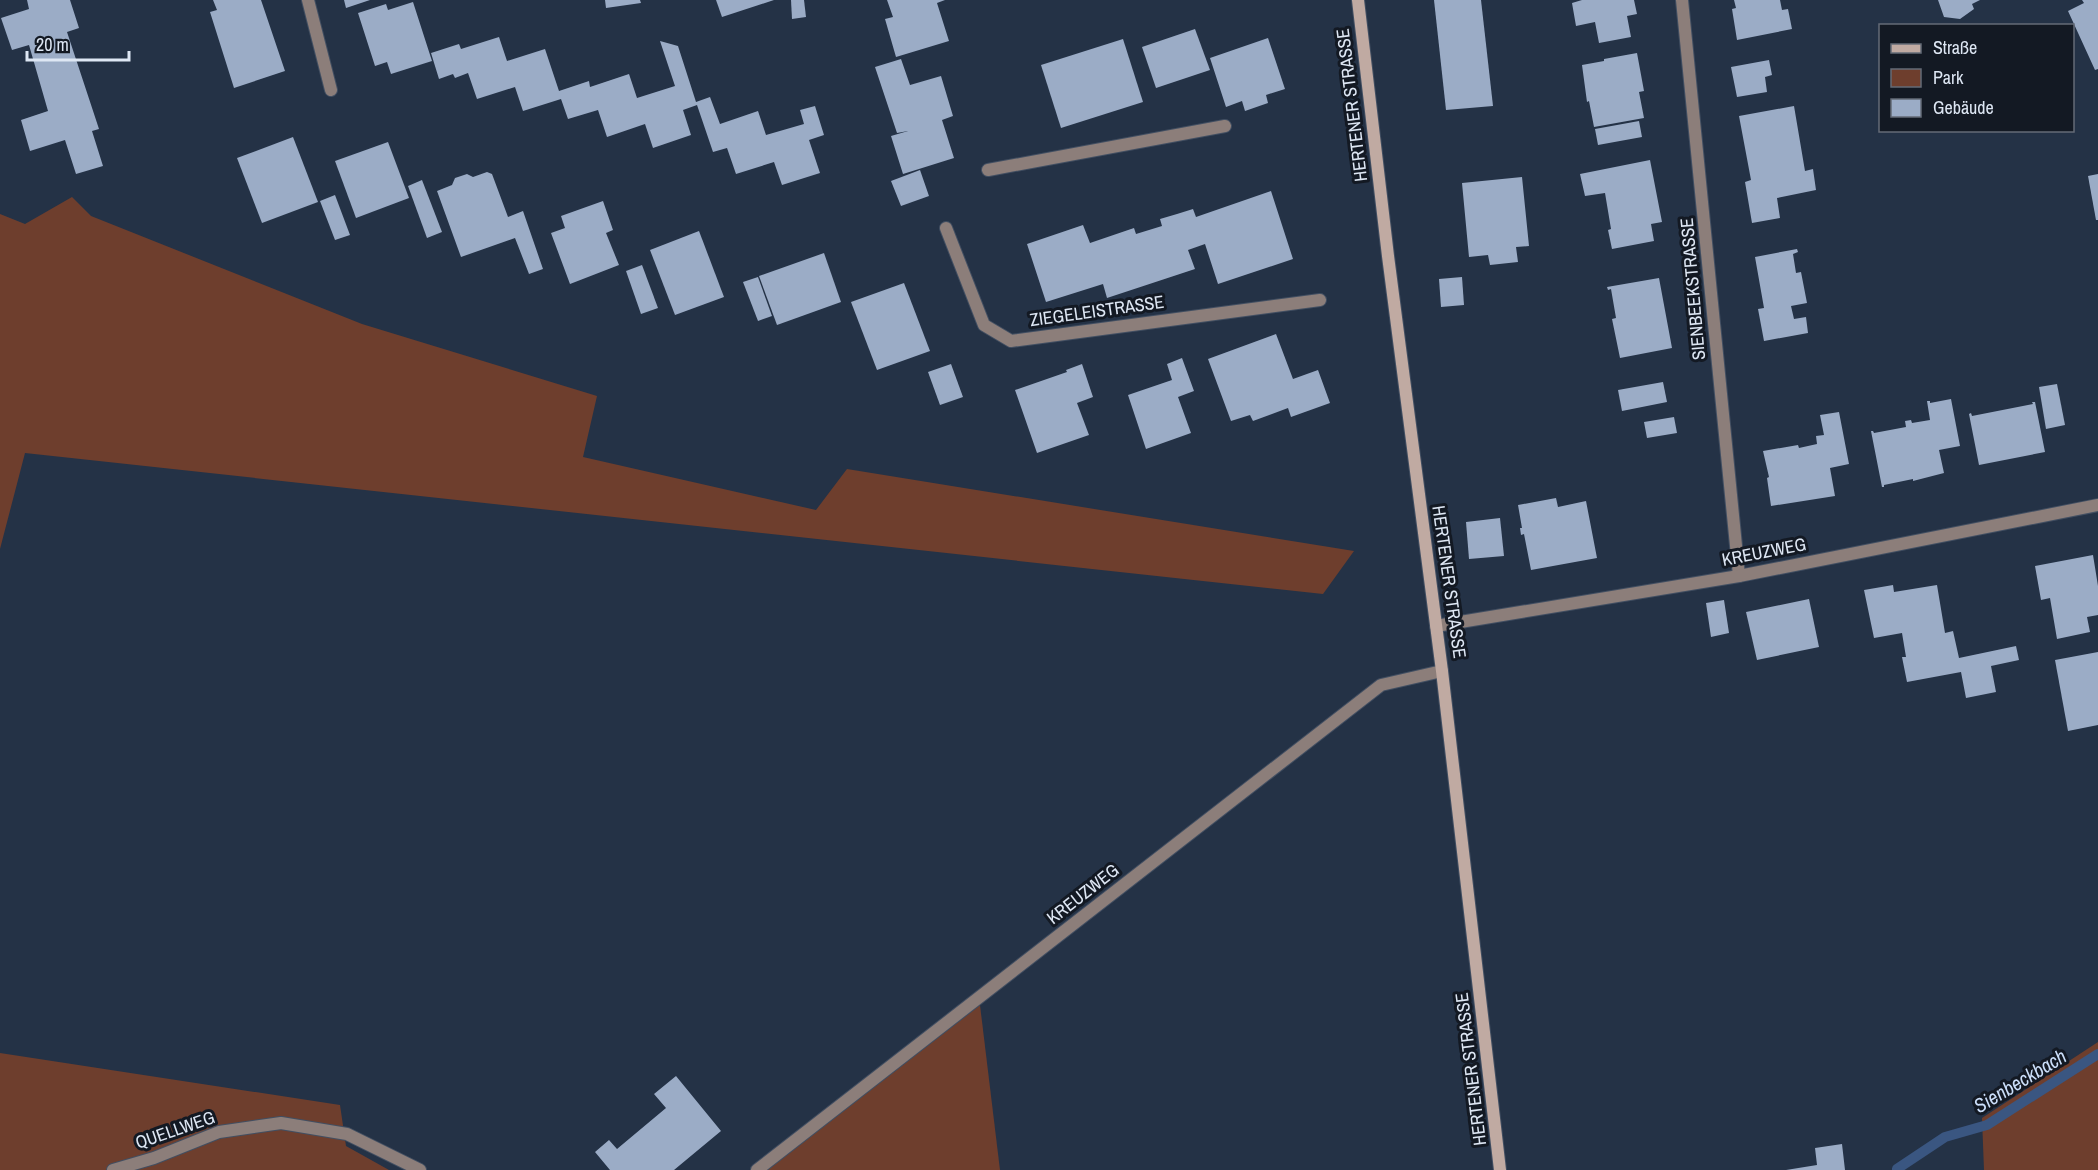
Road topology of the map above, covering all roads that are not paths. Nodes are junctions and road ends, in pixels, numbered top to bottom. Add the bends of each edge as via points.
1 (308, 0) edge
2 (1358, 0) edge
3 (1682, 0) edge
4 (331, 90) dead end
5 (1225, 126) dead end
6 (988, 170) dead end
7 (946, 228) dead end
8 (1320, 300) dead end
9 (2098, 505) edge
10 (1739, 576) junction
11 (1436, 626) junction
12 (1442, 671) junction
13 (113, 1170) edge
14 (420, 1170) edge
15 (757, 1170) edge
16 (1500, 1170) edge

1 - 4 street
2 - 11 main road, HERTENER STRASSE
3 - 10 street, SIENBEEKSTRASSE
5 - 6 street
7 - 8 street, ZIEGELEISTRASSE via 984,325 1011,341
9 - 10 street, KREUZWEG
10 - 11 street, KREUZWEG
11 - 12 main road, HERTENER STRASSE
12 - 15 street, KREUZWEG via 1381,685
12 - 16 main road, HERTENER STRASSE
13 - 14 street, QUELLWEG via 219,1132 280,1123 347,1134

